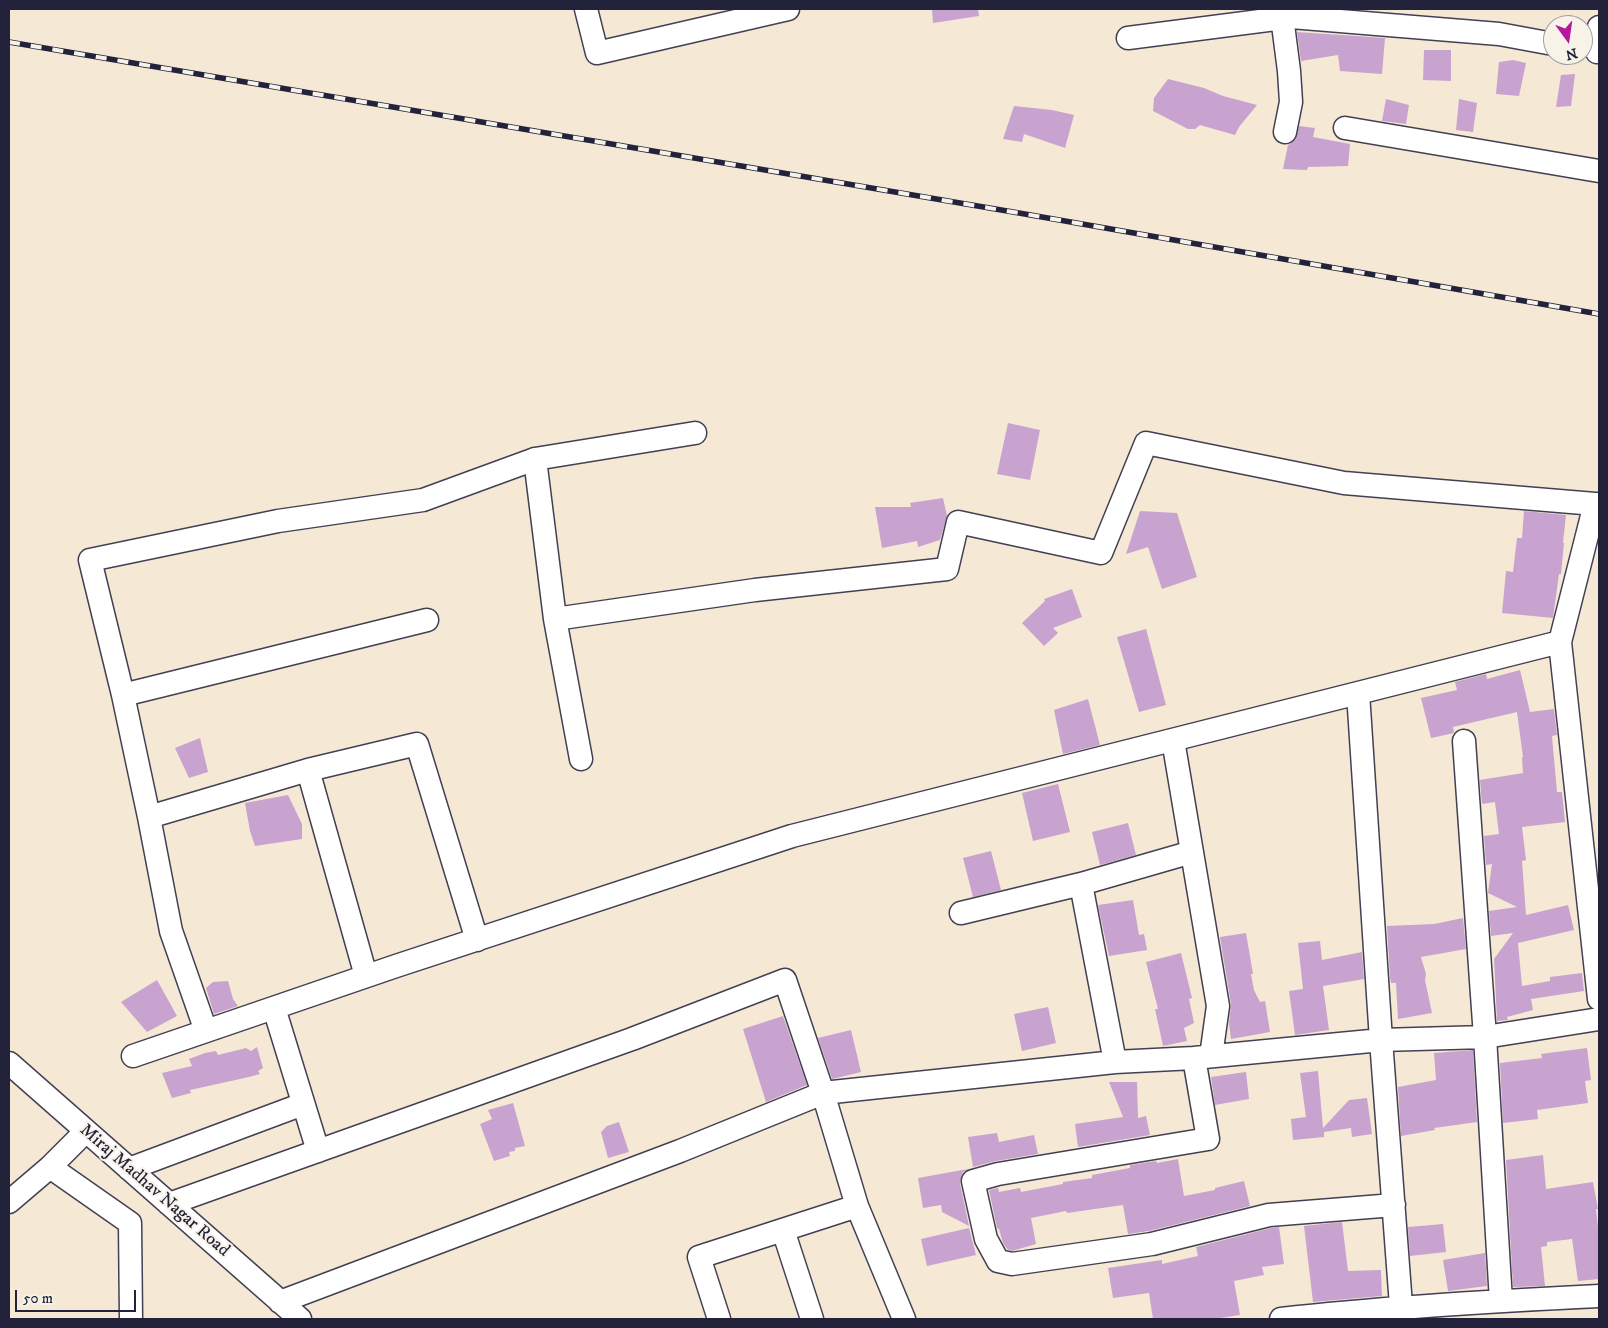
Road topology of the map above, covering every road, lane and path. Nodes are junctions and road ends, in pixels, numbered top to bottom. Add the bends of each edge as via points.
1 (586, 9) edge
2 (788, 9) edge
3 (1282, 13) edge
4 (1395, 17) edge
5 (1599, 27) edge
6 (1128, 38) dead end
7 (1543, 42) edge
8 (1593, 51) edge
9 (1345, 128) dead end
10 (1285, 132) dead end
11 (1599, 171) edge
12 (695, 433) dead end
13 (535, 459) junction
14 (1597, 504) edge
15 (555, 619) junction
16 (427, 620) dead end
17 (1560, 642) junction
18 (1358, 693) junction
19 (123, 695) junction
20 (1173, 740) junction
21 (1464, 741) dead end
22 (581, 759) dead end
23 (308, 770) junction
24 (150, 817) junction
25 (1192, 852) junction
26 (1081, 884) junction
27 (961, 913) dead end
28 (477, 940) junction
29 (366, 976) junction
30 (1599, 999) edge
31 (274, 1008) junction
32 (1599, 1019) edge
33 (206, 1031) junction
34 (1485, 1037) junction
35 (1381, 1040) junction
36 (132, 1056) dead end
37 (1202, 1057) junction
38 (1115, 1062) junction
39 (9, 1063) edge
40 (823, 1093) junction
41 (303, 1104) junction
42 (86, 1131) junction
43 (318, 1151) junction
44 (50, 1167) junction
45 (129, 1169) junction
46 (9, 1202) edge
47 (169, 1204) junction
48 (1394, 1205) junction
49 (857, 1206) junction
50 (782, 1230) junction
51 (1599, 1296) edge
52 (1501, 1301) junction
53 (280, 1302) junction
54 (1402, 1314) edge
55 (131, 1319) edge
56 (300, 1319) edge
57 (719, 1319) edge
58 (812, 1319) edge
59 (904, 1319) edge
60 (1281, 1319) edge

1 - 2 street via 597,53
3 - 4 street via 1291,17
3 - 6 street
3 - 10 street via 1291,102
4 - 7 street
5 - 8 street
9 - 11 street
12 - 13 street
13 - 15 street
13 - 19 street via 423,500 278,521 90,560
14 - 15 street via 1344,483 1146,443 1101,553 958,522 947,568 755,590
14 - 17 street
15 - 22 street
16 - 19 street
17 - 18 street
17 - 30 street
18 - 20 street
18 - 35 street
19 - 24 street
20 - 25 street
20 - 28 street via 792,836
21 - 34 street
23 - 24 street
23 - 28 street via 417,744
23 - 29 street
24 - 33 street via 171,931
25 - 26 street
25 - 37 street via 1218,1006
26 - 27 street
26 - 38 street
28 - 29 street
29 - 31 street
31 - 33 street
31 - 41 street
32 - 34 street
33 - 36 street
34 - 35 street
34 - 52 street
35 - 37 street
35 - 48 street
37 - 38 street
37 - 48 street via 1208,1139 973,1181 986,1239 998,1261 1012,1264 1152,1244 1269,1215
38 - 40 street
39 - 42 street, Miraj Madhav Nagar Road
40 - 43 street via 784,980 632,1039
40 - 49 street
40 - 53 street via 680,1151
41 - 43 street
41 - 45 street
42 - 44 street
42 - 45 street, Miraj Madhav Nagar Road
43 - 47 street
44 - 46 street
44 - 55 street via 130,1223
45 - 47 street, Miraj Madhav Nagar Road
47 - 53 street, Miraj Madhav Nagar Road
48 - 54 street
49 - 50 street
49 - 59 street
50 - 57 street via 699,1257
50 - 58 street
51 - 52 street
52 - 54 street
53 - 56 street, Miraj Madhav Nagar Road
54 - 60 street

